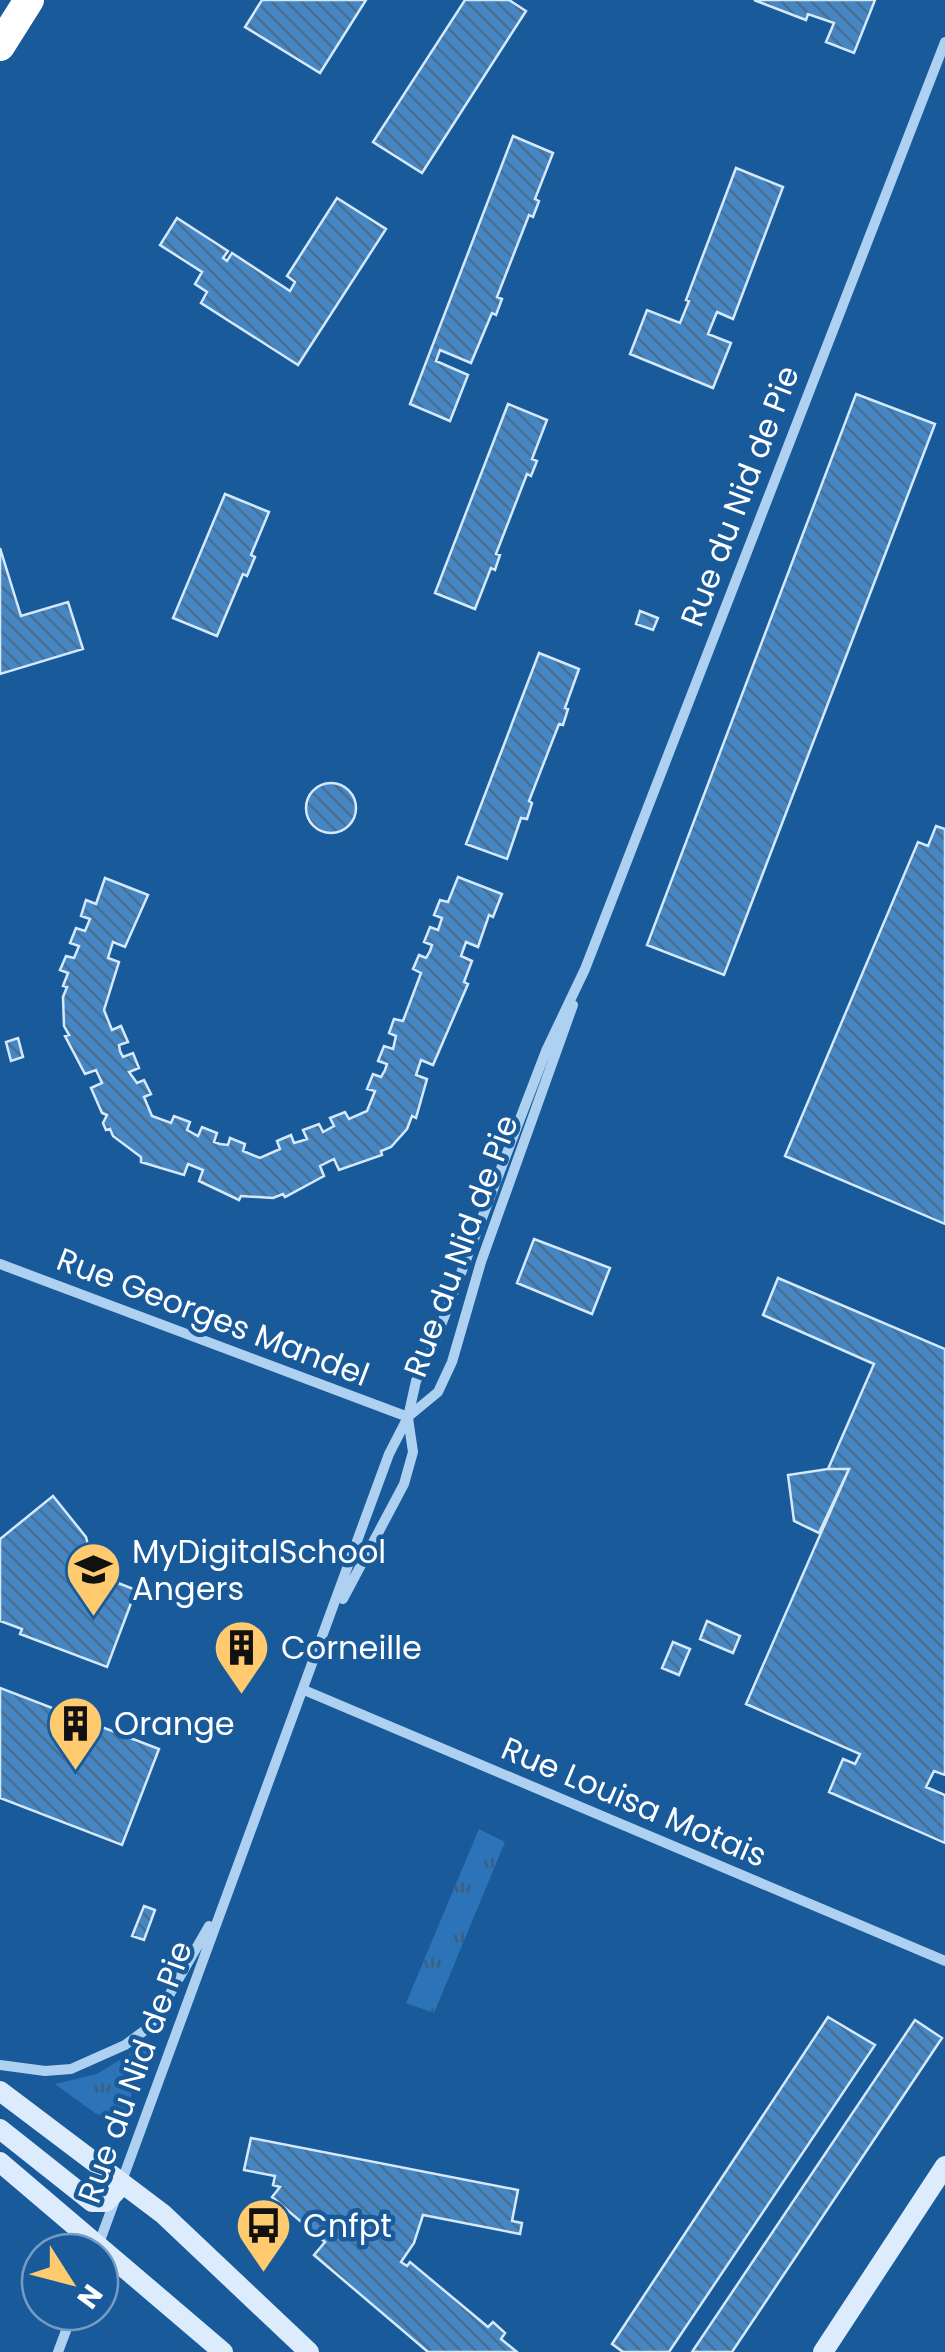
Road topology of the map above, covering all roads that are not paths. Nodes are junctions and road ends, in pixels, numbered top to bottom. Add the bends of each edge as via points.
1 (29, 0) edge
2 (945, 42) edge
3 (0, 46) edge
4 (584, 969) junction
5 (0, 1264) edge
6 (408, 1417) junction
7 (328, 1627) junction
8 (304, 1690) junction
9 (220, 1908) junction
10 (945, 1961) edge
11 (0, 2066) edge
12 (0, 2091) edge
13 (0, 2129) edge
14 (0, 2162) edge
15 (945, 2166) edge
16 (123, 2184) junction
17 (78, 2232) edge
18 (104, 2232) edge
19 (120, 2268) edge
20 (223, 2352) edge
21 (309, 2352) edge
22 (824, 2352) edge

1 - 3 highway
2 - 4 street, Rue du Nid de Pie
4 - 6 street, Rue du Nid de Pie via 416,1381
4 - 6 street, Rue du Nid de Pie via 452,1362 438,1392
5 - 6 street, Rue Georges Mandel
6 - 7 street, Rue du Nid de Pie
6 - 7 street, Rue du Nid de Pie via 413,1452 404,1484
7 - 8 street, Rue du Nid de Pie
8 - 9 street, Rue du Nid de Pie
8 - 10 street, Rue Louisa Motais
9 - 11 street, Rue du Nid de Pie via 152,2024 125,2046 72,2069
9 - 16 street, Rue du Nid de Pie
12 - 16 street
13 - 16 street via 92,2202 106,2202
14 - 17 street
15 - 22 street
16 - 18 street, Rue du Nid de Pie
16 - 21 street
19 - 20 street

